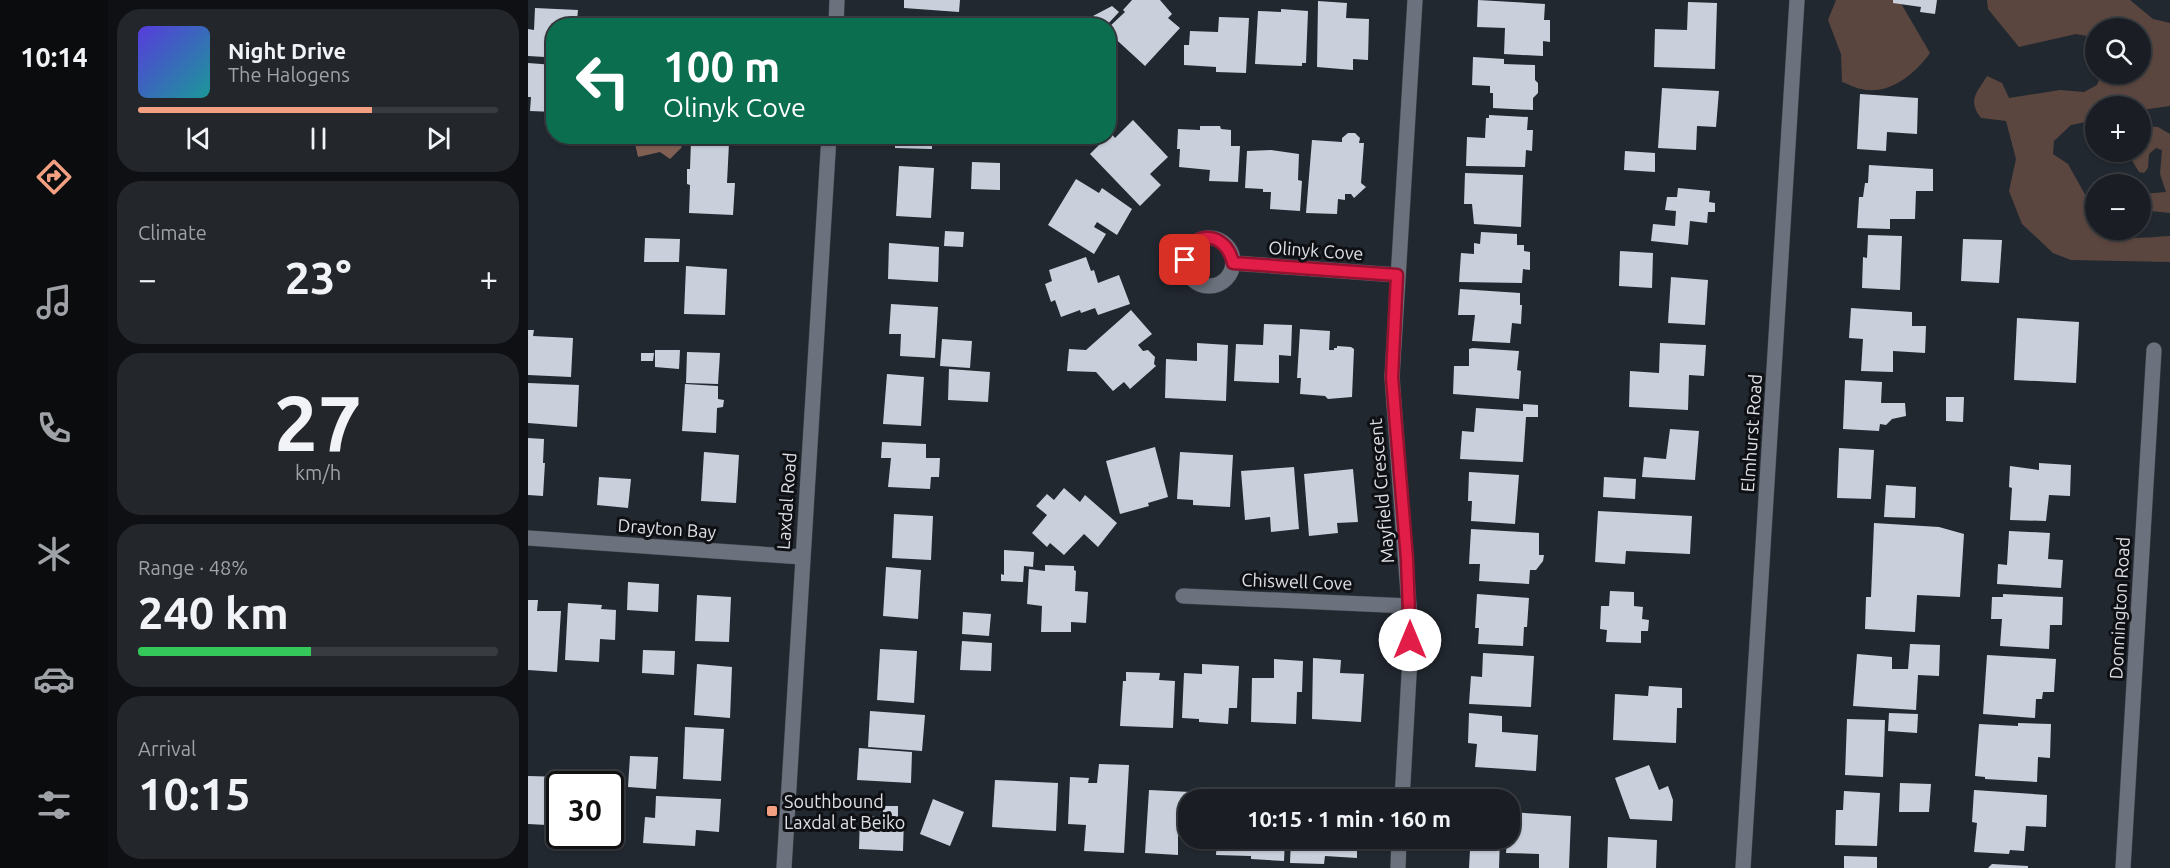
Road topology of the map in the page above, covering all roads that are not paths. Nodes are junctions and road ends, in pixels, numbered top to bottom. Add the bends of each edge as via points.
1 (837, 0) edge
2 (1415, 0) edge
3 (1797, 0) edge
4 (836, 18) edge
5 (828, 144) edge
6 (1233, 263) dead end
7 (1397, 275) junction
8 (2154, 350) dead end
9 (528, 538) edge
10 (802, 557) junction
11 (1183, 596) dead end
12 (1409, 606) junction
13 (1403, 789) edge
14 (1399, 849) edge
15 (784, 868) edge
16 (1398, 868) edge
17 (1743, 868) edge
18 (2123, 868) edge

1 - 4 street
2 - 7 street, Mayfield Crescent
3 - 17 street, Elmhurst Road
5 - 10 street, Laxdal Road
6 - 7 street, Olinyk Cove
7 - 12 street, Mayfield Crescent via 1392,377
8 - 18 street, Donnington Road
9 - 10 street, Drayton Bay
10 - 15 street, Laxdal Road
11 - 12 street, Chiswell Cove
12 - 13 street, Mayfield Crescent
14 - 16 street

